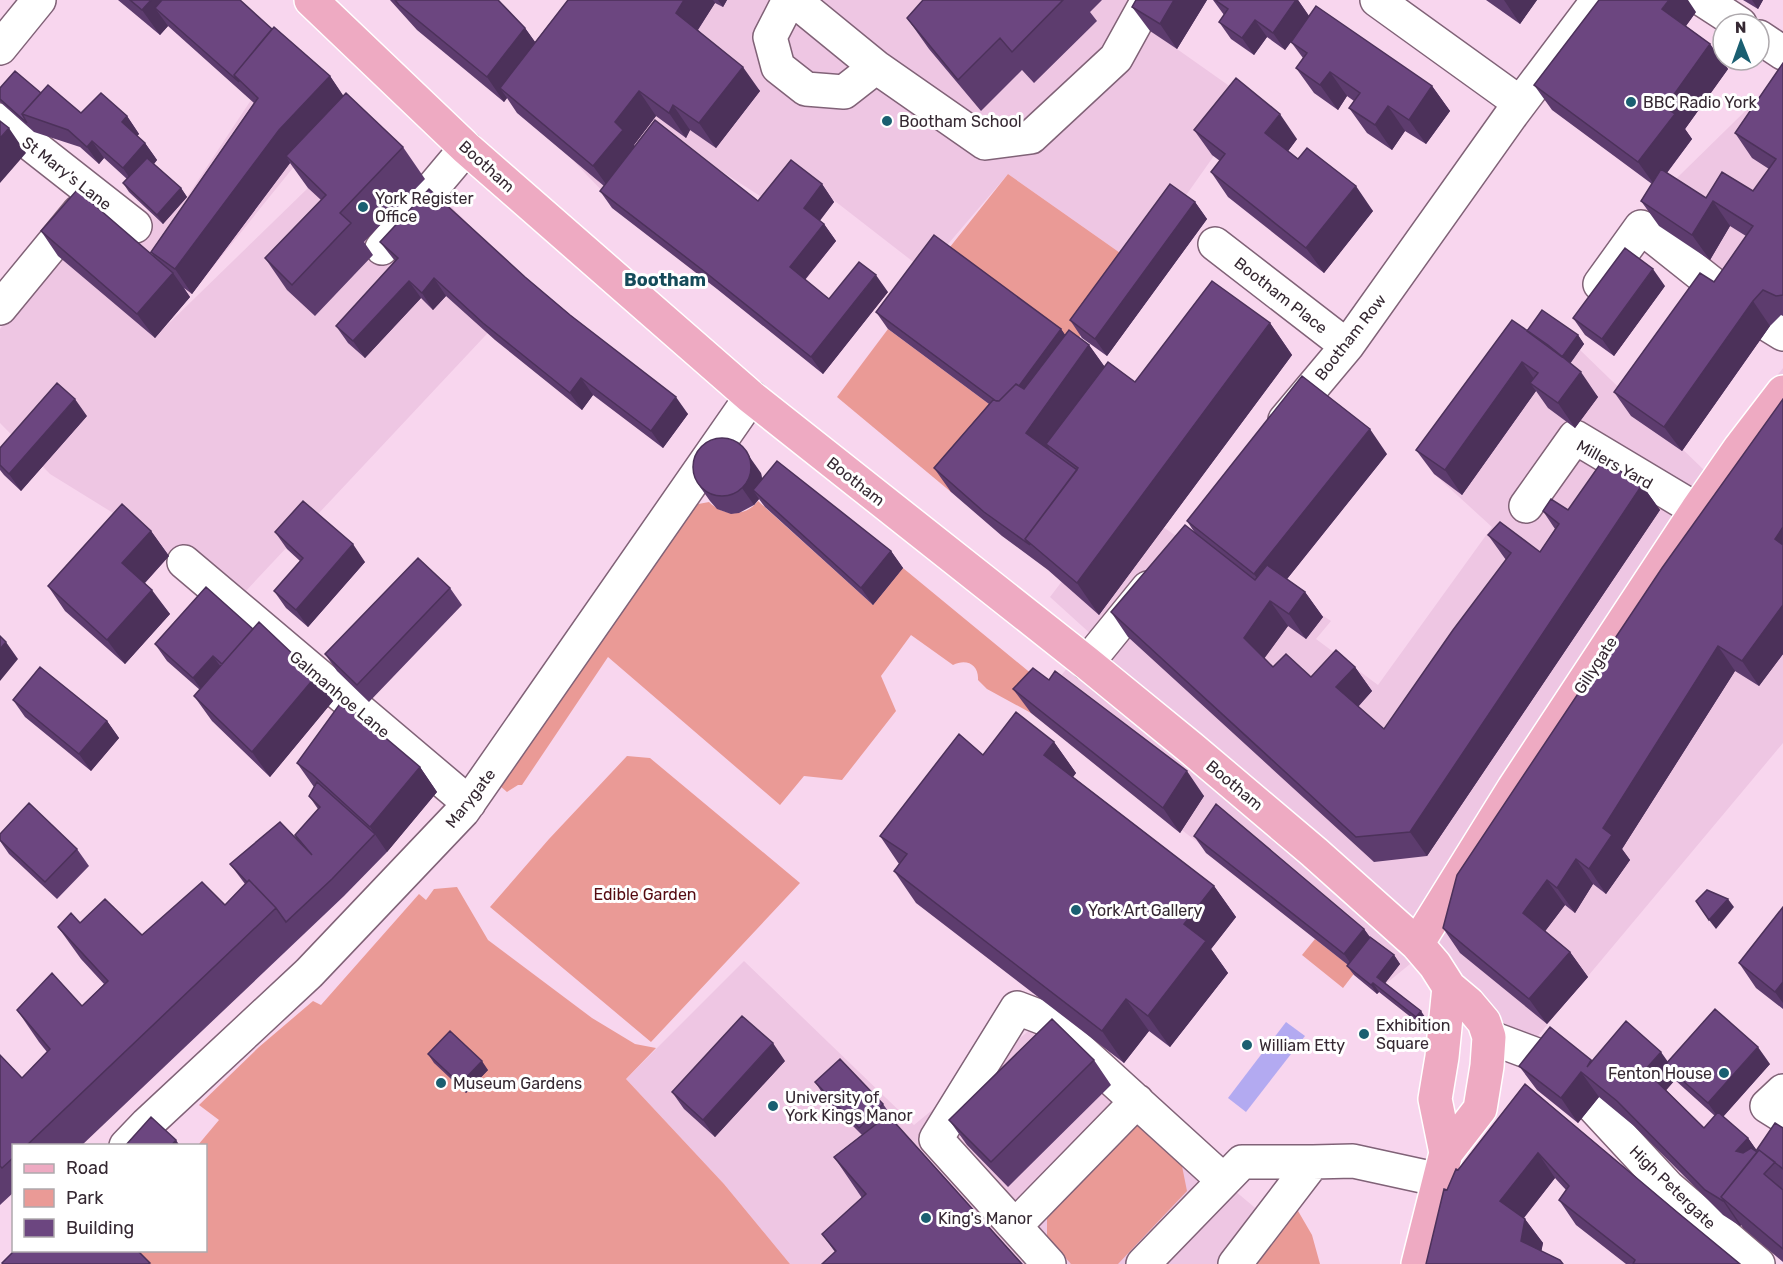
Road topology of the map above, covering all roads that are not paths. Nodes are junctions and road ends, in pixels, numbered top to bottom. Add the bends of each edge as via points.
1 (39, 0) edge
2 (311, 0) edge
3 (789, 0) edge
4 (794, 0) edge
5 (1148, 0) edge
6 (1377, 0) edge
7 (1598, 0) edge
8 (1703, 0) edge
9 (1722, 12) edge
10 (0, 48) edge
11 (876, 67) junction
12 (1521, 103) junction
13 (0, 120) edge
14 (466, 148) junction
15 (93, 195) junction
16 (135, 226) dead end
17 (1215, 244) dead end
18 (382, 248) edge
19 (1734, 301) edge
20 (1584, 306) edge
21 (0, 308) edge
22 (1347, 346) junction
23 (1783, 392) edge
24 (751, 397) junction
25 (1269, 440) edge
26 (1526, 506) dead end
27 (1697, 510) junction
28 (184, 562) dead end
29 (1165, 567) edge
30 (1087, 663) junction
31 (469, 803) junction
32 (1416, 944) junction
33 (1449, 987) junction
34 (1489, 1037) junction
35 (1555, 1068) edge
36 (1783, 1091) edge
37 (1137, 1101) junction
38 (1592, 1105) edge
39 (1783, 1116) edge
40 (128, 1144) edge
41 (1313, 1162) junction
42 (1443, 1167) junction
43 (1223, 1180) junction
44 (1469, 1203) edge
45 (1015, 1226) junction
46 (1049, 1264) edge
47 (1143, 1264) edge
48 (1235, 1264) edge
49 (1418, 1264) edge
50 (1758, 1264) edge

1 - 10 street
2 - 14 main road, Bootham
3 - 11 street via 770,37 778,67 806,89 844,92
4 - 11 street
5 - 11 street via 1116,58 1031,137 985,143
6 - 12 street
7 - 12 street, Bootham Row
8 - 9 street
12 - 22 street, Bootham Row
13 - 15 street, St Mary's Lane
14 - 18 street
14 - 24 main road, Bootham
15 - 16 street, St Mary's Lane
15 - 21 street
17 - 22 street, Bootham Place
19 - 20 street via 1641,227
22 - 25 street, Bootham Row
23 - 27 main road, Gillygate
24 - 30 main road, Bootham
24 - 31 street, Marygate
26 - 27 street, Millers Yard via 1575,437
27 - 32 main road, Gillygate
28 - 31 street, Galmanhoe Lane
29 - 30 street
30 - 32 main road, Bootham via 1293,833
31 - 40 street, Marygate via 309,973
32 - 33 main road, Bootham
33 - 34 main road, Bootham via 1484,1022
33 - 42 main road via 1435,1099
34 - 35 street via 1537,1055
34 - 42 main road via 1480,1109
36 - 39 street via 1767,1106
37 - 43 street
37 - 45 street
37 - 45 street via 1046,1019 1017,1008 936,1139
38 - 50 street, High Petergate via 1668,1187
41 - 42 street
41 - 43 street via 1242,1162
41 - 48 street
42 - 44 street
42 - 49 main road
43 - 47 street
45 - 46 street

